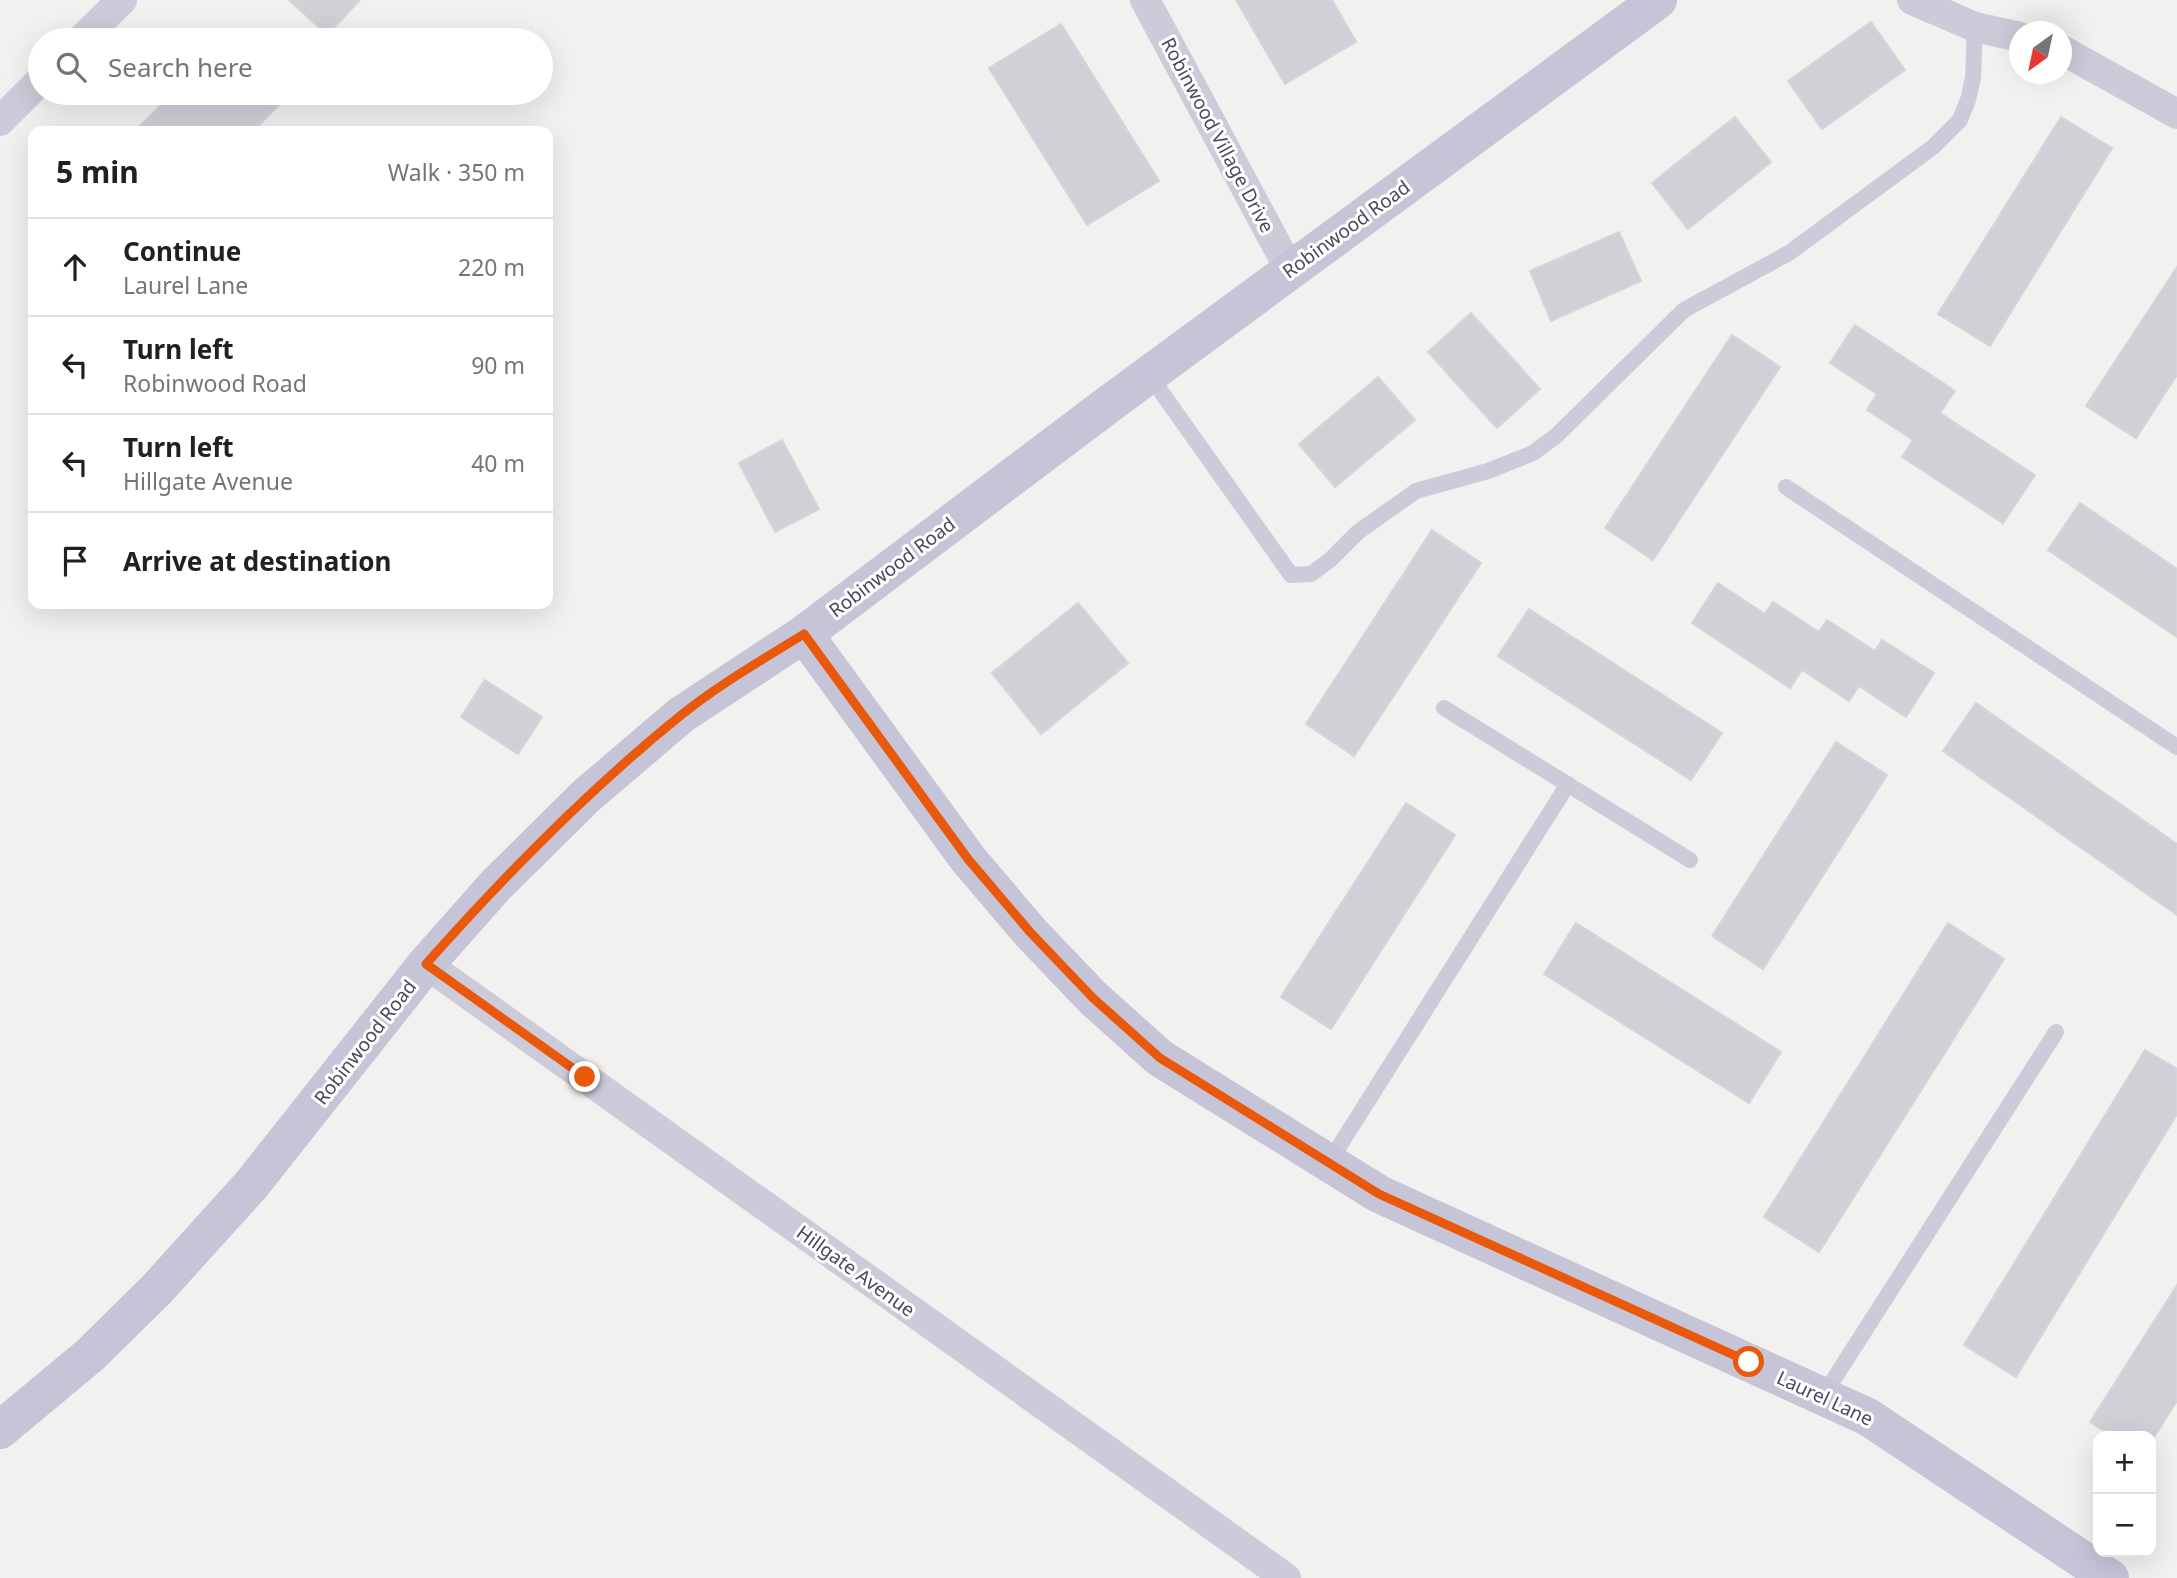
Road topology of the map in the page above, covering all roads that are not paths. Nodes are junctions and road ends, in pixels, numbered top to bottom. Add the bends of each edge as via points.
1 (122, 0) edge
2 (1145, 0) edge
3 (1658, 0) edge
4 (1912, 0) edge
5 (1975, 27) junction
6 (93, 28) edge
7 (2009, 35) edge
8 (2072, 56) edge
9 (28, 93) edge
10 (2177, 114) edge
11 (0, 121) edge
12 (1290, 270) junction
13 (1150, 376) junction
14 (1786, 487) dead end
15 (804, 634) junction
16 (1444, 708) dead end
17 (2177, 747) edge
18 (1568, 785) junction
19 (1690, 860) dead end
20 (426, 964) junction
21 (2056, 1032) dead end
22 (1328, 1164) junction
23 (1824, 1396) junction
24 (0, 1430) edge
25 (1286, 1578) edge
26 (2110, 1578) edge

1 - 6 street
2 - 12 street, Robinwood Village Drive
3 - 12 main road, Robinwood Road
4 - 5 street
5 - 7 street
5 - 13 lane via 1968,100 1960,120 1933,147 1789,253 1684,310 1533,453 1416,491 1311,573 1291,575
8 - 10 street
9 - 11 street
12 - 13 main road, Robinwood Road
13 - 15 main road, Robinwood Road
14 - 17 lane
15 - 20 main road, Robinwood Road via 681,715 586,796 496,885
15 - 22 main road, Laurel Lane via 968,859 1093,998 1160,1058
16 - 18 lane
18 - 19 lane
18 - 22 lane
20 - 24 main road, Robinwood Road via 252,1184 157,1289 90,1355
20 - 25 street, Hillgate Avenue
21 - 23 lane
22 - 23 main road, Laurel Lane via 1379,1194
23 - 26 main road, Laurel Lane via 1868,1417

